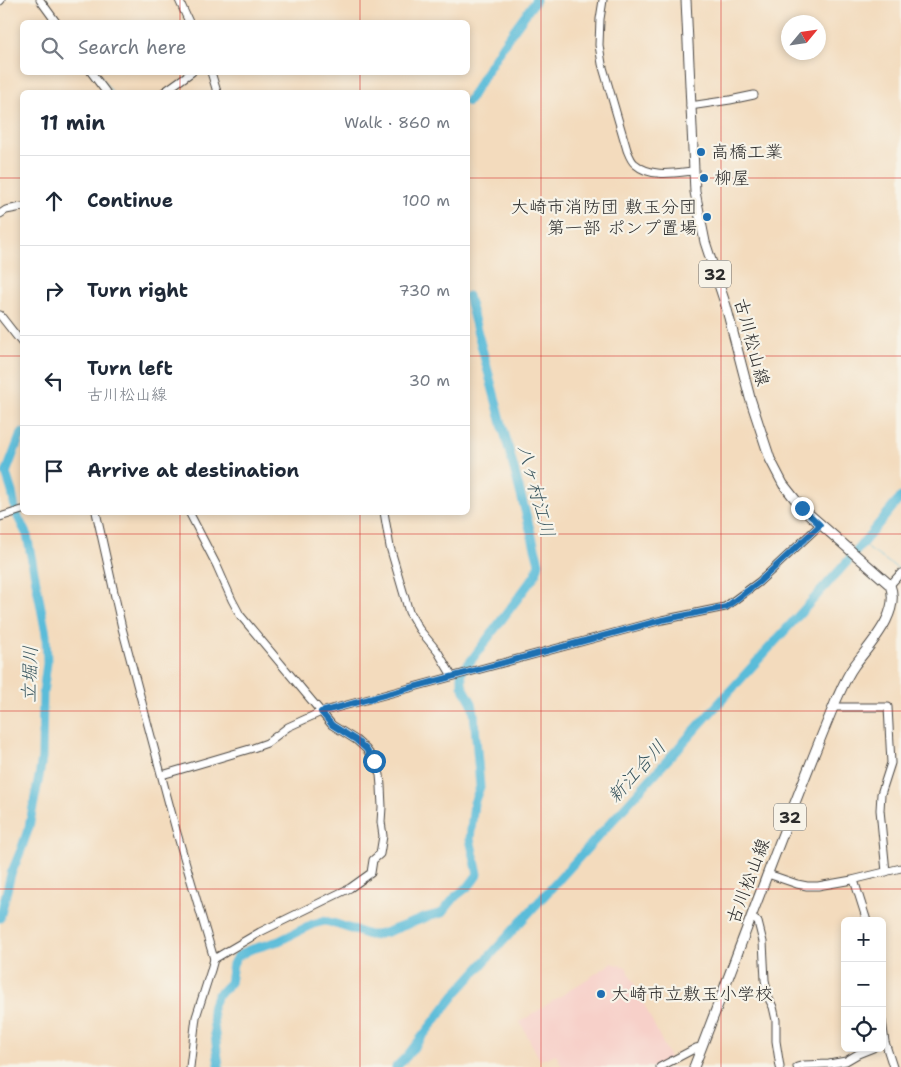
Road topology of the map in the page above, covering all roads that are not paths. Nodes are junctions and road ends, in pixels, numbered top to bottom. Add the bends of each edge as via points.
1 (40, 0) edge
2 (179, 0) edge
3 (603, 0) edge
4 (686, 0) edge
5 (55, 20) edge
6 (188, 20) edge
7 (93, 75) edge
8 (188, 75) edge
9 (212, 75) edge
10 (104, 90) edge
11 (167, 90) edge
12 (217, 90) edge
13 (754, 95) dead end
14 (690, 106) junction
15 (693, 171) junction
16 (20, 207) edge
17 (0, 214) edge
18 (0, 315) edge
19 (20, 340) edge
20 (20, 511) edge
21 (97, 515) edge
22 (191, 515) edge
23 (385, 515) edge
24 (0, 517) edge
25 (820, 525) junction
26 (901, 573) edge
27 (888, 584) junction
28 (452, 676) junction
29 (834, 707) junction
30 (321, 712) junction
31 (162, 775) junction
32 (901, 868) edge
33 (886, 872) junction
34 (768, 874) junction
35 (854, 880) junction
36 (751, 917) junction
37 (865, 917) edge
38 (214, 958) junction
39 (701, 1047) junction
40 (886, 1048) edge
41 (864, 1052) edge
42 (190, 1067) edge
43 (660, 1067) edge
44 (694, 1067) edge
45 (780, 1067) edge
46 (797, 1067) edge
47 (893, 1067) edge

1 - 5 street
2 - 6 street
3 - 15 street via 599,44 602,64 631,160 652,173
4 - 14 main road, 古川松山線 / 32
7 - 10 street
8 - 11 street
9 - 12 street
13 - 14 street
14 - 15 main road, 古川松山線 / 32
15 - 25 main road, 古川松山線 / 32 via 705,242 770,458 791,495
16 - 17 street
18 - 19 street
20 - 24 street
21 - 31 street via 122,628
22 - 30 street via 240,615
23 - 28 street via 390,547 409,612
25 - 27 main road, 32
25 - 28 street via 759,582 726,607 662,620
26 - 27 street
27 - 29 main road, 古川松山線 / 32 via 899,603 897,612 893,621 855,664
28 - 30 street
29 - 33 street via 888,708 891,764 881,794 880,810
29 - 34 main road, 古川松山線 / 32
30 - 31 street via 288,727 267,743
30 - 38 street via 332,725 366,749 374,761 382,786 380,854 373,860 371,873 350,888
31 - 38 street
32 - 33 street
33 - 35 street
34 - 35 street via 807,886
34 - 36 main road, 古川松山線 / 32
35 - 37 street
36 - 39 main road, 古川松山線 / 32
36 - 45 street via 758,922 763,942 765,980 776,1020
38 - 42 street via 196,1017
39 - 43 street
39 - 44 main road, 古川松山線 / 32
40 - 47 street
41 - 46 street via 846,1061

